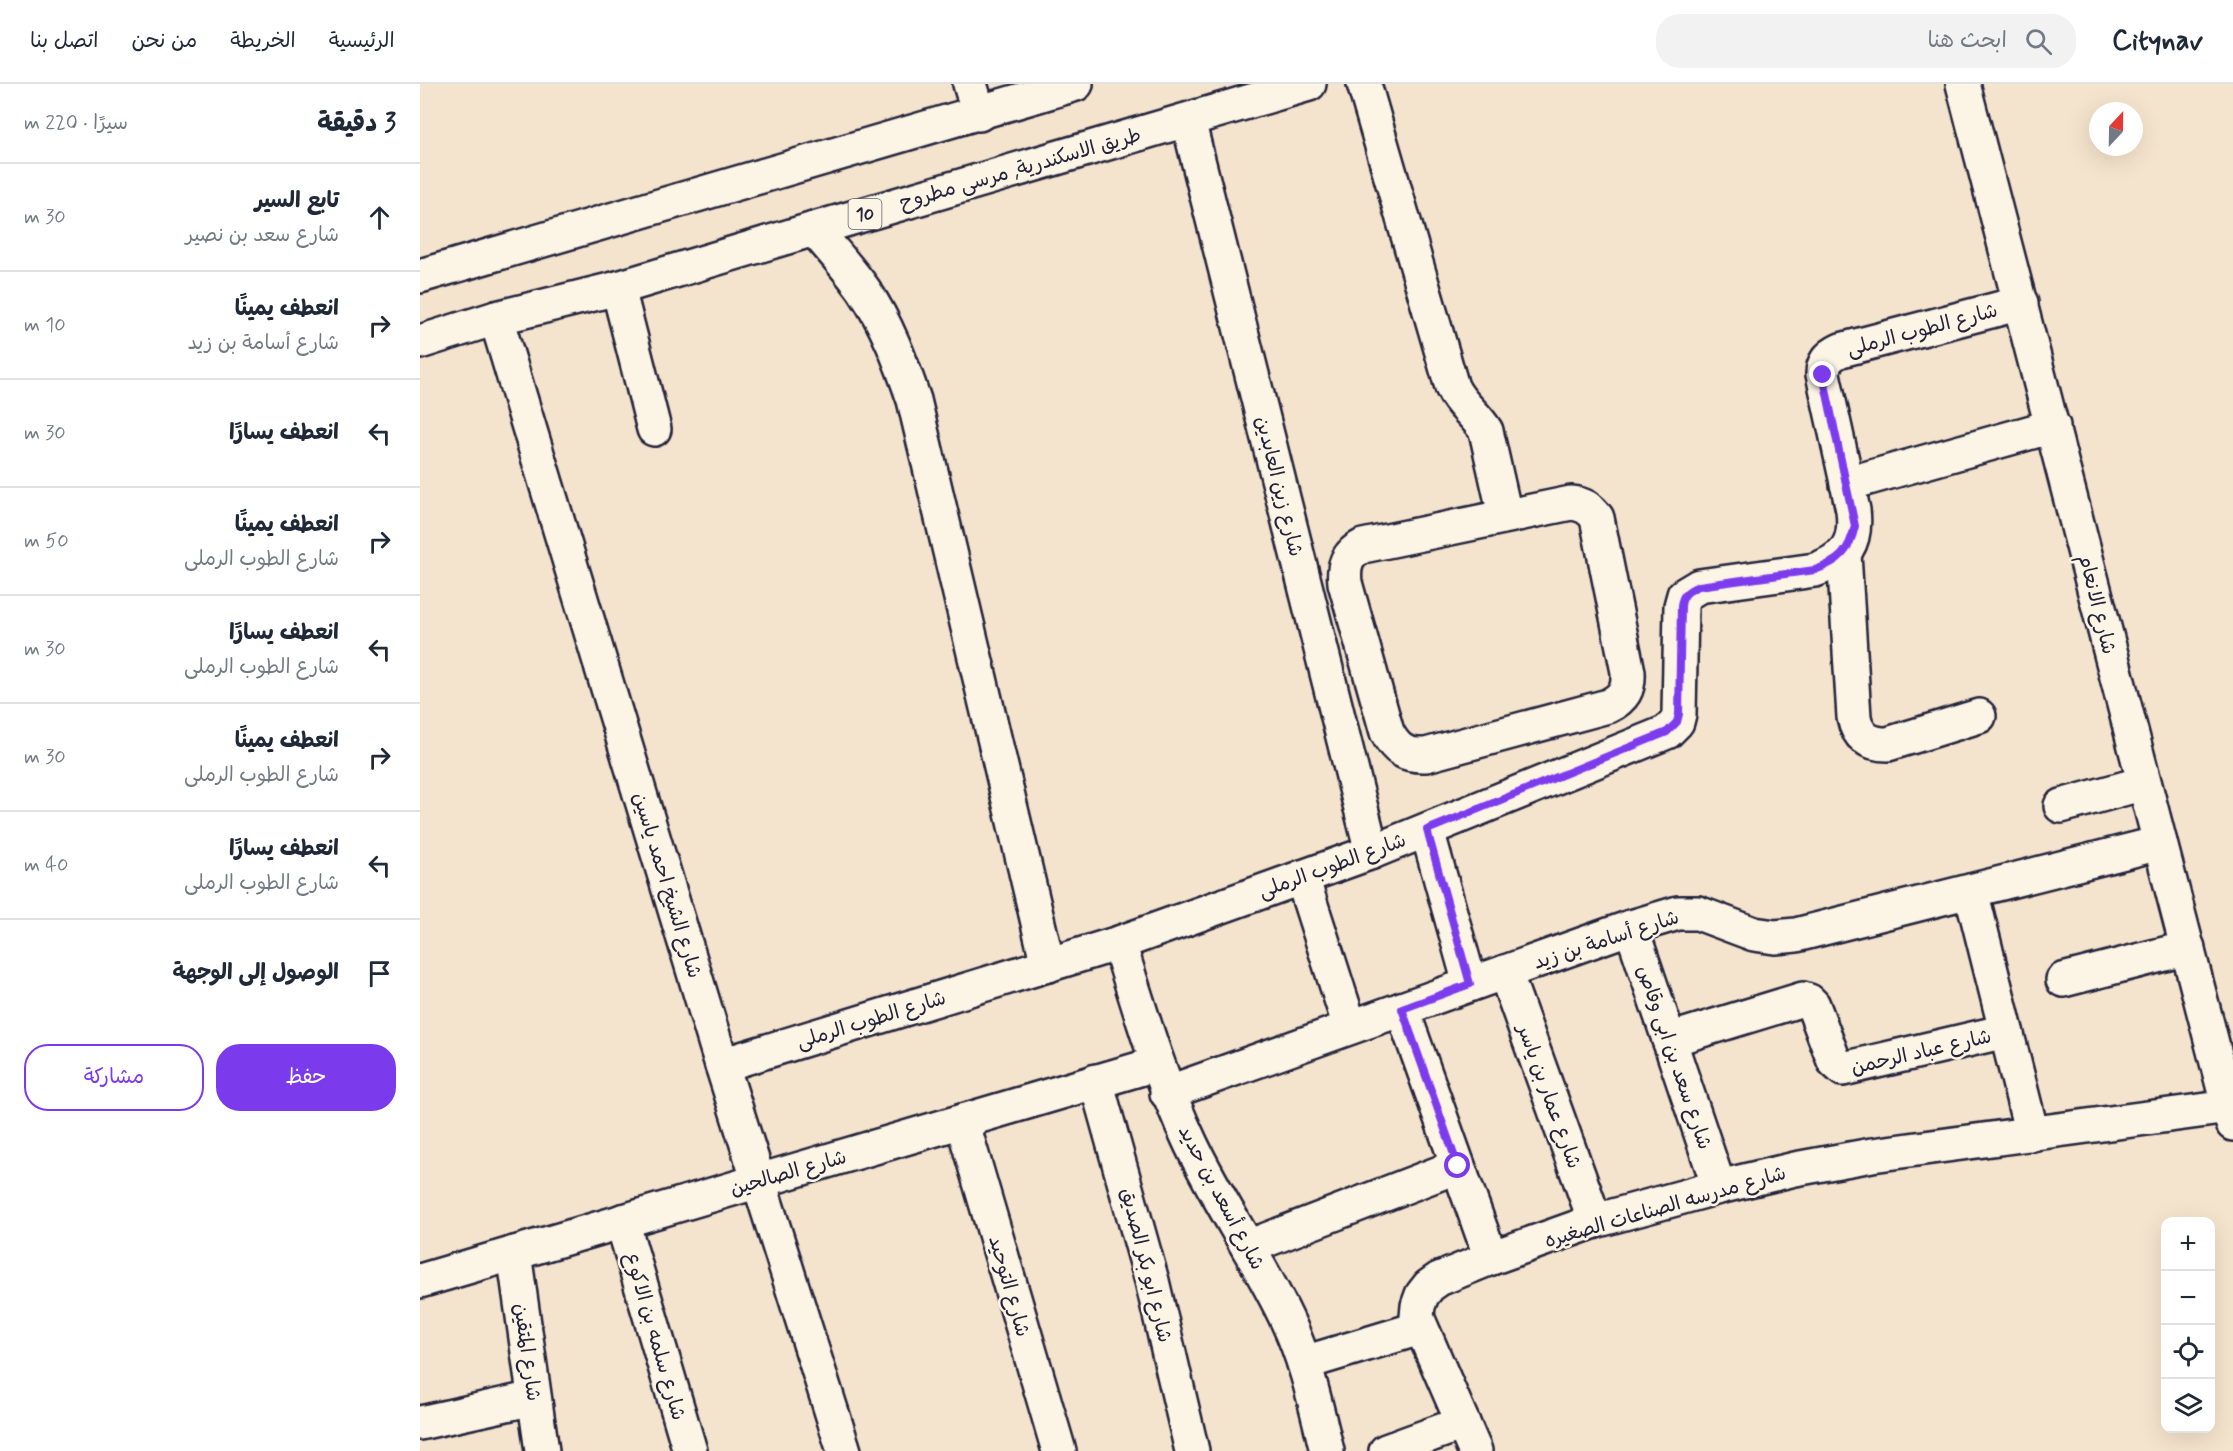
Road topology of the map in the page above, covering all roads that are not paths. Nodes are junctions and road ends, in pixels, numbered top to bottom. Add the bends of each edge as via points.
1 (1076, 84) edge
2 (1309, 84) edge
3 (1365, 84) edge
4 (1964, 84) edge
5 (975, 99) edge
6 (1188, 120) junction
7 (813, 229) junction
8 (420, 276) edge
9 (618, 288) junction
10 (2021, 303) junction
11 (496, 318) junction
12 (420, 342) edge
13 (2053, 426) junction
14 (654, 429) dead end
15 (1847, 484) junction
16 (1504, 515) junction
17 (1844, 554) junction
18 (1979, 716) dead end
19 (2144, 783) junction
20 (2061, 806) dead end
21 (1427, 830) junction
22 (2160, 843) junction
23 (1372, 852) junction
24 (1302, 877) junction
25 (1971, 891) junction
26 (1631, 927) junction
27 (1119, 943) junction
28 (2188, 948) junction
29 (1048, 965) junction
30 (1505, 972) junction
31 (2063, 980) dead end
32 (1470, 984) junction
33 (1402, 1009) junction
34 (1350, 1027) junction
35 (2006, 1031) junction
36 (1669, 1040) junction
37 (722, 1065) junction
38 (1162, 1078) junction
39 (1096, 1081) junction
40 (2231, 1115) edge
41 (962, 1121) junction
42 (2032, 1134) junction
43 (1458, 1166) junction
44 (760, 1181) junction
45 (1719, 1187) junction
46 (622, 1221) junction
47 (1595, 1221) junction
48 (1248, 1247) junction
49 (514, 1253) junction
50 (1491, 1258) junction
51 (420, 1281) edge
52 (1420, 1328) junction
53 (1304, 1363) junction
54 (534, 1398) junction
55 (420, 1423) edge
56 (1469, 1437) edge
57 (542, 1451) edge
58 (690, 1451) edge
59 (844, 1451) edge
60 (1059, 1451) edge
61 (1192, 1451) edge
62 (1328, 1451) edge
63 (1386, 1451) edge

1 - 5 street
2 - 6 street, طريق الاسكندرية, مرسى مطروح / 10
3 - 16 street via 1452,387 1486,431
4 - 10 street, شارع الانعام
5 - 8 street
6 - 7 street, طريق الاسكندرية, مرسى مطروح / 10
6 - 23 street, شارع زين العابدين
7 - 9 street, طريق الاسكندرية, مرسى مطروح / 10
7 - 29 street via 864,291 901,362 914,400
9 - 11 street, طريق الاسكندرية, مرسى مطروح / 10
9 - 14 street
10 - 13 street, شارع الانعام
10 - 15 street, شارع الطوب الرملى via 1830,356 1823,375
11 - 12 street, طريق الاسكندرية, مرسى مطروح / 10
11 - 37 street, شارع الشيخ احمد ياسين
13 - 15 street
13 - 19 street, شارع الانعام
15 - 17 street, شارع الطوب الرملى via 1855,526
16 - 16 street via 1363,546 1346,560 1345,583 1387,732 1401,752 1426,755 1608,706 1625,693 1628,672 1597,518 1591,509 1571,503
17 - 18 street via 1854,717 1856,729 1864,739 1888,744
17 - 21 street, شارع الطوب الرملى via 1815,570 1699,586 1688,591 1681,606 1679,714 1667,732
19 - 20 street
19 - 22 street, شارع الانعام
21 - 23 street, شارع الطوب الرملى
21 - 32 street
22 - 25 street, شارع أسامة بن زيد
22 - 28 street, شارع الانعام
23 - 24 street, شارع الطوب الرملى
24 - 27 street, شارع الطوب الرملى
24 - 34 street
25 - 26 street, شارع أسامة بن زيد via 1796,935 1754,934 1698,913 1678,913
25 - 35 street
26 - 30 street, شارع أسامة بن زيد
26 - 36 street, شارع سعد بن ابى وقاص
27 - 29 street, شارع الطوب الرملى
27 - 38 street, شارع أسعد بن حديد
28 - 31 street
28 - 40 street, شارع الانعام
29 - 37 street, شارع الطوب الرملى
30 - 32 street, شارع أسامة بن زيد
30 - 47 street, شارع عمار بن ياسر
32 - 33 street, شارع أسامة بن زيد
33 - 34 street, شارع أسامة بن زيد
33 - 43 street
34 - 38 street, شارع أسامة بن زيد
35 - 36 street, شارع عباد الرحمن via 1843,1069 1834,1061 1813,1005 1803,999
35 - 42 street
36 - 45 street, شارع سعد بن ابى وقاص
37 - 44 street, شارع الشيخ احمد ياسين
38 - 39 street, شارع الصالحين
38 - 48 street, شارع أسعد بن حديد via 1191,1146
39 - 41 street, شارع الصالحين
39 - 61 street, شارع ابو بكر الصديق via 1152,1281
40 - 42 street, شارع مدرسه الصناعات الصغيره
41 - 44 street, شارع الصالحين
41 - 60 street, شارع التوحيد
42 - 45 street, شارع مدرسه الصناعات الصغيره via 1872,1155
43 - 48 street
43 - 50 street
44 - 46 street, شارع الصالحين
44 - 59 street, شارع الشيخ احمد ياسين
45 - 47 street, شارع مدرسه الصناعات الصغيره
46 - 49 street, شارع الصالحين
46 - 58 street, شارع سلمه بن الاكوع
47 - 50 street, شارع مدرسه الصناعات الصغيره
48 - 53 street, شارع أسعد بن حديد via 1288,1322
49 - 51 street, شارع الصالحين
49 - 54 street, شارع المتقين
50 - 52 street, شارع مدرسه الصناعات الصغيره via 1429,1286 1418,1306
52 - 53 street
52 - 56 street, شارع مدرسه الصناعات الصغيره
53 - 62 street, شارع أسعد بن حديد
54 - 55 street
54 - 57 street, شارع المتقين
56 - 63 street

